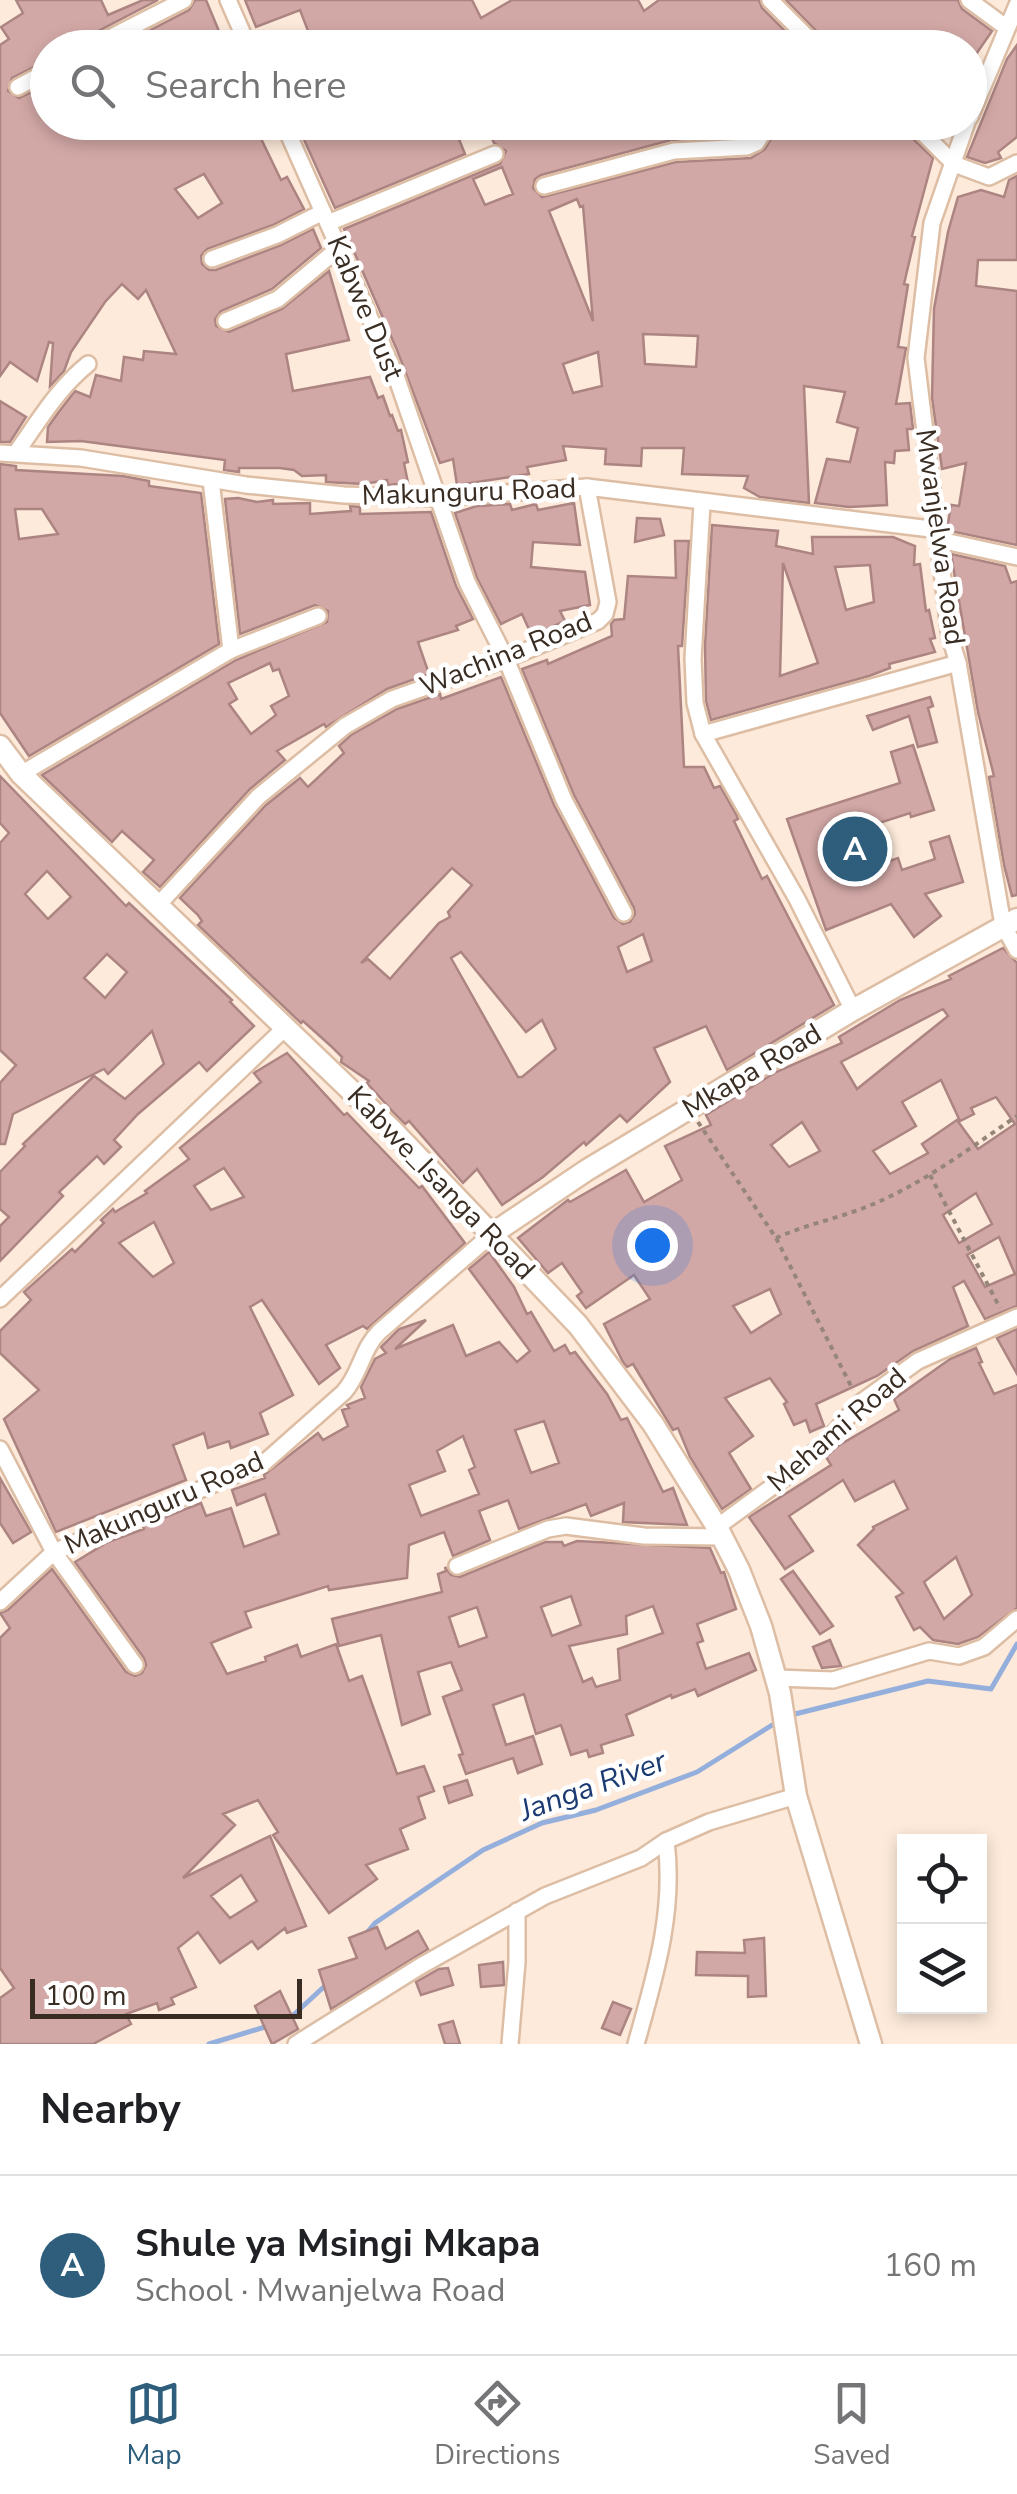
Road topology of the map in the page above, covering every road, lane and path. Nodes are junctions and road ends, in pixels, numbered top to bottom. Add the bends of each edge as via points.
1 (184, 0) edge
2 (228, 0) edge
3 (770, 0) edge
4 (969, 0) edge
5 (1017, 5) edge
6 (1007, 28) junction
7 (125, 30) edge
8 (241, 30) edge
9 (800, 30) edge
10 (987, 75) edge
11 (30, 81) edge
12 (18, 87) dead end
13 (291, 140) edge
14 (759, 140) edge
15 (930, 140) edge
16 (962, 140) edge
17 (495, 154) dead end
18 (1017, 163) edge
19 (954, 164) junction
20 (544, 186) dead end
21 (326, 217) junction
22 (339, 248) junction
23 (212, 259) dead end
24 (226, 321) dead end
25 (88, 364) dead end
26 (8, 453) edge
27 (210, 480) junction
28 (587, 488) junction
29 (437, 498) junction
30 (702, 504) junction
31 (939, 535) junction
32 (1017, 556) edge
33 (318, 616) dead end
34 (231, 650) junction
35 (506, 659) junction
36 (958, 663) junction
37 (703, 734) junction
38 (8, 762) edge
39 (159, 904) junction
40 (624, 913) dead end
41 (1010, 922) edge
42 (1017, 950) edge
43 (853, 1010) junction
44 (286, 1027) junction
45 (689, 1109) junction
46 (1017, 1116) edge
47 (930, 1175) junction
48 (492, 1234) junction
49 (776, 1238) junction
50 (0, 1299) edge
51 (1012, 1320) edge
52 (860, 1403) junction
53 (0, 1449) edge
54 (719, 1532) junction
55 (54, 1552) junction
56 (457, 1566) dead end
57 (0, 1602) edge
58 (1017, 1619) edge
59 (135, 1665) dead end
60 (778, 1686) junction
61 (796, 1796) junction
62 (666, 1840) junction
63 (516, 1912) junction
64 (296, 2044) edge
65 (510, 2044) edge
66 (636, 2044) edge
67 (871, 2044) edge

1 - 7 street
2 - 8 street
3 - 9 street
4 - 6 street
5 - 6 street, Mwanjelwa Road
6 - 10 street, Mwanjelwa Road
11 - 12 street
13 - 21 street, Kabwe Dust
14 - 20 street via 748,147 674,152
15 - 19 street
16 - 19 street, Mwanjelwa Road
17 - 21 street
18 - 19 street via 988,177
19 - 31 street, Mwanjelwa Road via 932,224 916,358
21 - 22 street, Kabwe Dust
21 - 23 street
22 - 24 street via 278,299
22 - 29 street, Kabwe Dust via 397,379
25 - 26 street
26 - 27 street, Makunguru Road
27 - 29 street, Makunguru Road via 344,496
27 - 34 street
28 - 29 street, Makunguru Road
28 - 30 street, Makunguru Road
28 - 35 street, Wachina Road via 606,614
29 - 35 street, Kabwe Dust via 467,582
30 - 31 street, Makunguru Road
30 - 37 street via 693,659
31 - 32 street, Makunguru Road
31 - 36 street, Mwanjelwa Road
33 - 34 street
34 - 38 street
35 - 39 street, Wachina Road via 392,699 345,726 258,797
35 - 40 street, Kabwe Dust via 564,800
36 - 37 street
36 - 41 street, Mwanjelwa Road
37 - 43 street
38 - 39 street, Kabwe_Isanga Road
39 - 44 street, Kabwe_Isanga Road
41 - 42 street, Mwanjelwa Road
41 - 43 street, Mkapa Road
43 - 45 street, Mkapa Road
44 - 48 street, Kabwe_Isanga Road
44 - 50 street
45 - 48 street, Mkapa Road
45 - 49 path
46 - 47 path
47 - 49 path via 870,1205
47 - 51 path
48 - 54 street, Kabwe_Isanga Road via 614,1369
48 - 55 street, Makunguru Road via 370,1341 344,1392 265,1462
49 - 52 path
51 - 52 street, Mehami Road via 918,1362
52 - 54 street, Mehami Road via 810,1456
53 - 55 street
54 - 56 street via 644,1536 548,1528
54 - 60 street, Kabwe_Isanga Road via 761,1626
55 - 57 street, Makunguru Road
55 - 59 street
58 - 60 street via 984,1647 959,1656 929,1651 833,1680
60 - 61 street, Kabwe_Isanga Road
61 - 62 street
61 - 67 street, Kabwe_Isanga Road
62 - 63 street via 641,1858
62 - 66 street via 668,1908
63 - 64 street
63 - 65 street

